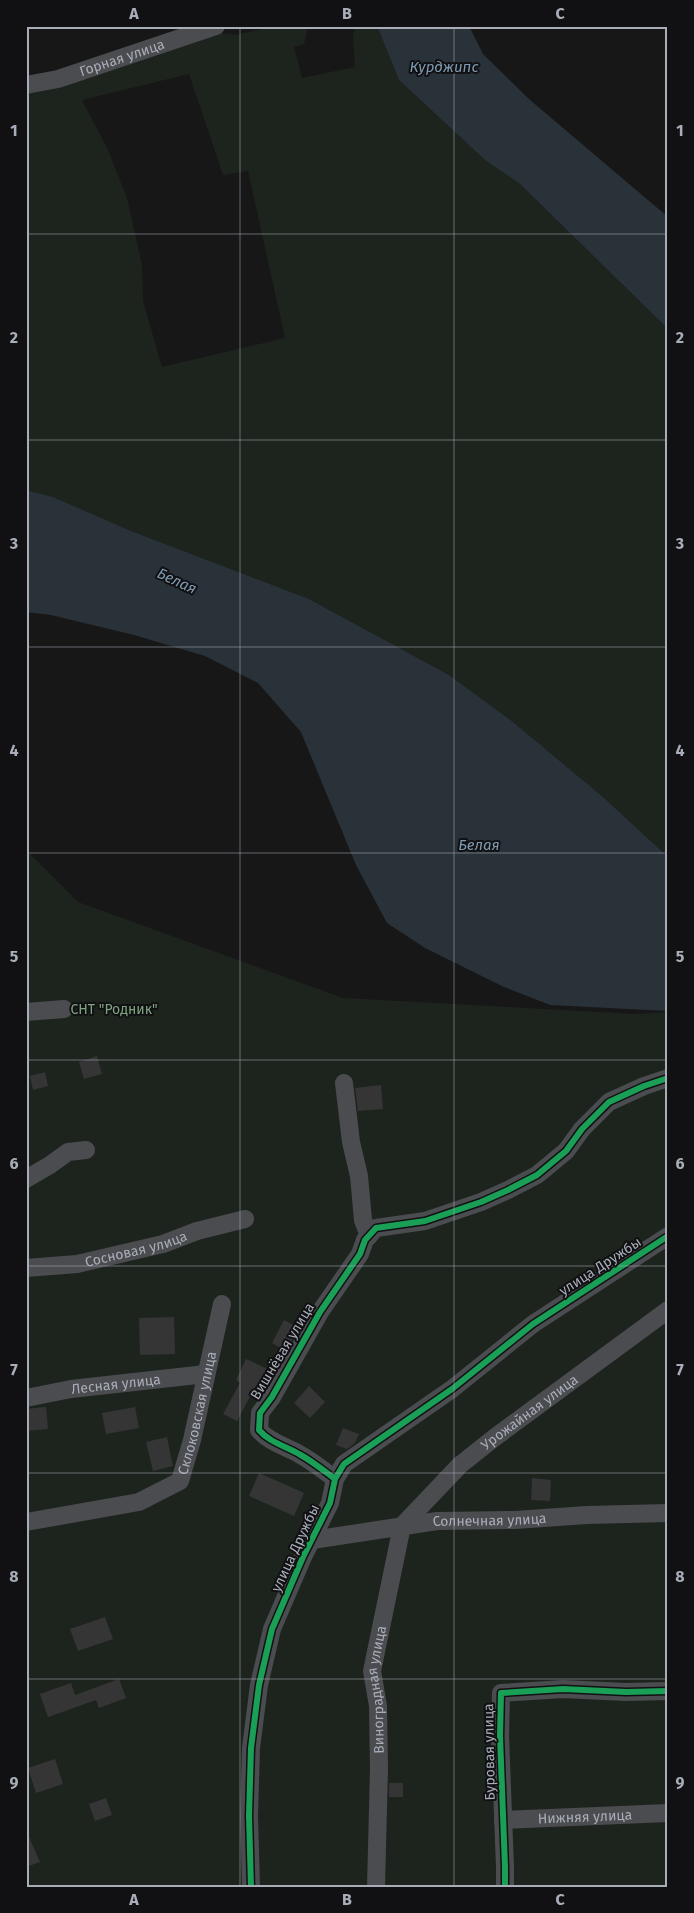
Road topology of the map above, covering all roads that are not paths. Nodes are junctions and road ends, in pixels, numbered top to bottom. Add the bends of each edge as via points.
1 (216, 26) edge
2 (26, 84) edge
3 (64, 1009) dead end
4 (26, 1012) edge
5 (668, 1078) edge
6 (344, 1083) dead end
7 (86, 1150) dead end
8 (26, 1179) edge
9 (245, 1219) dead end
10 (369, 1236) junction
11 (668, 1236) edge
12 (26, 1268) edge
13 (222, 1304) dead end
14 (668, 1310) edge
15 (206, 1374) junction
16 (26, 1398) edge
17 (335, 1479) junction
18 (668, 1513) edge
19 (26, 1522) edge
20 (402, 1526) junction
21 (312, 1540) junction
22 (668, 1690) edge
23 (668, 1813) edge
24 (502, 1820) junction
25 (250, 1887) edge
26 (376, 1887) edge
27 (504, 1887) edge

1 - 2 street, Горная улица via 58,79
3 - 4 street
5 - 10 street via 609,1102 566,1152 537,1175 480,1202 425,1221 376,1228
6 - 10 street via 363,1220
7 - 8 street via 68,1152
9 - 12 street, Сосновая улица via 197,1231 163,1244 77,1264
10 - 17 street, Вишнёвая улица via 260,1413 258,1430 265,1438 303,1456
11 - 17 street, улица Дружбы via 533,1324 452,1389 344,1464
13 - 15 street, Склоковская улица
14 - 20 street, Урожайная улица via 460,1465
15 - 16 street, Лесная улица via 71,1389
15 - 19 street, Склоковская улица via 180,1481 139,1502
17 - 21 street, улица Дружбы via 330,1503
18 - 20 street, Солнечная улица via 437,1521
20 - 21 street, Солнечная улица
20 - 26 street, Виноградная улица via 372,1670 378,1706
21 - 25 street, улица Дружбы via 272,1628 259,1685 252,1748
22 - 24 street, Буровая улица via 563,1689 501,1693
23 - 24 street, Нижняя улица
24 - 27 street, Буровая улица

